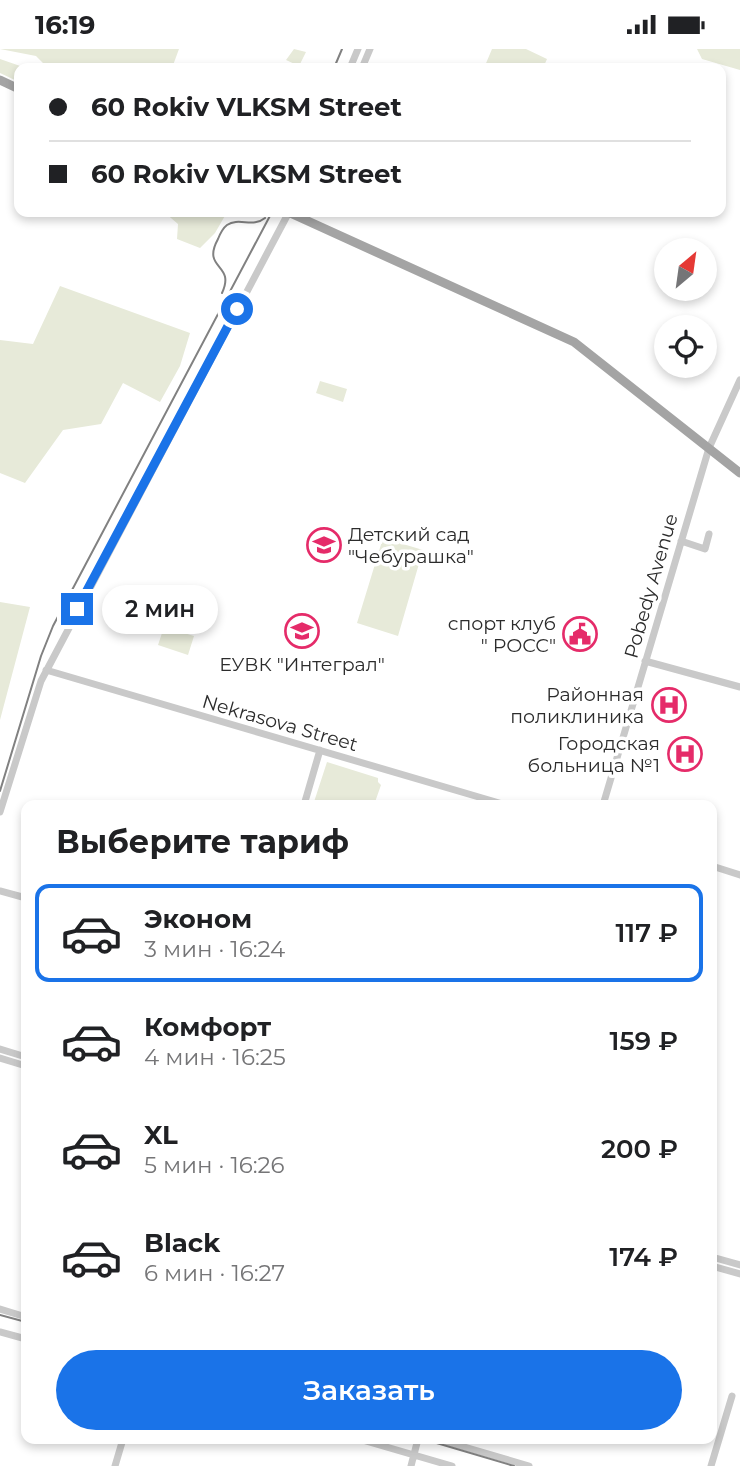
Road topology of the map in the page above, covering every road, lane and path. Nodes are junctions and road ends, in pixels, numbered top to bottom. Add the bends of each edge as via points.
1 (286, 217) edge
2 (300, 217) edge
3 (739, 385) edge
4 (709, 448) junction
5 (740, 473) edge
6 (709, 534) dead end
7 (681, 541) junction
8 (645, 661) junction
9 (46, 670) junction
10 (740, 687) edge
11 (320, 750) junction
12 (305, 800) edge
13 (489, 800) edge
14 (604, 800) edge
15 (0, 812) edge
16 (717, 868) edge
17 (740, 875) edge
18 (0, 891) edge
19 (21, 897) edge
20 (0, 1049) edge
21 (11, 1057) junction
22 (21, 1057) edge
23 (0, 1058) edge
24 (21, 1063) edge
25 (717, 1258) edge
26 (740, 1265) edge
27 (717, 1267) edge
28 (740, 1274) edge
29 (0, 1309) edge
30 (21, 1315) edge
31 (0, 1332) edge
32 (21, 1338) edge
33 (732, 1396) dead end
34 (122, 1444) edge
35 (376, 1444) edge
36 (416, 1444) edge
37 (454, 1444) edge
38 (413, 1455) junction
39 (115, 1466) edge
40 (411, 1466) edge
41 (452, 1466) edge
42 (529, 1466) edge
43 (711, 1466) edge

1 - 9 street
2 - 4 main road via 575,342
3 - 4 street, Pobedy Avenue
4 - 5 main road
4 - 7 street, Pobedy Avenue
6 - 7 street via 705,549
7 - 8 street, Pobedy Avenue
8 - 10 street
8 - 14 street, Pobedy Avenue
9 - 11 street, Nekrasova Street
9 - 15 street
11 - 12 street
11 - 13 street, Nekrasova Street
16 - 17 street
18 - 19 street
20 - 21 street
21 - 22 street
21 - 23 street
21 - 24 street
25 - 26 street
27 - 28 street
29 - 30 street
31 - 32 street
33 - 43 street
34 - 39 street
35 - 38 street
36 - 38 street
37 - 42 street
38 - 40 street
38 - 41 street

